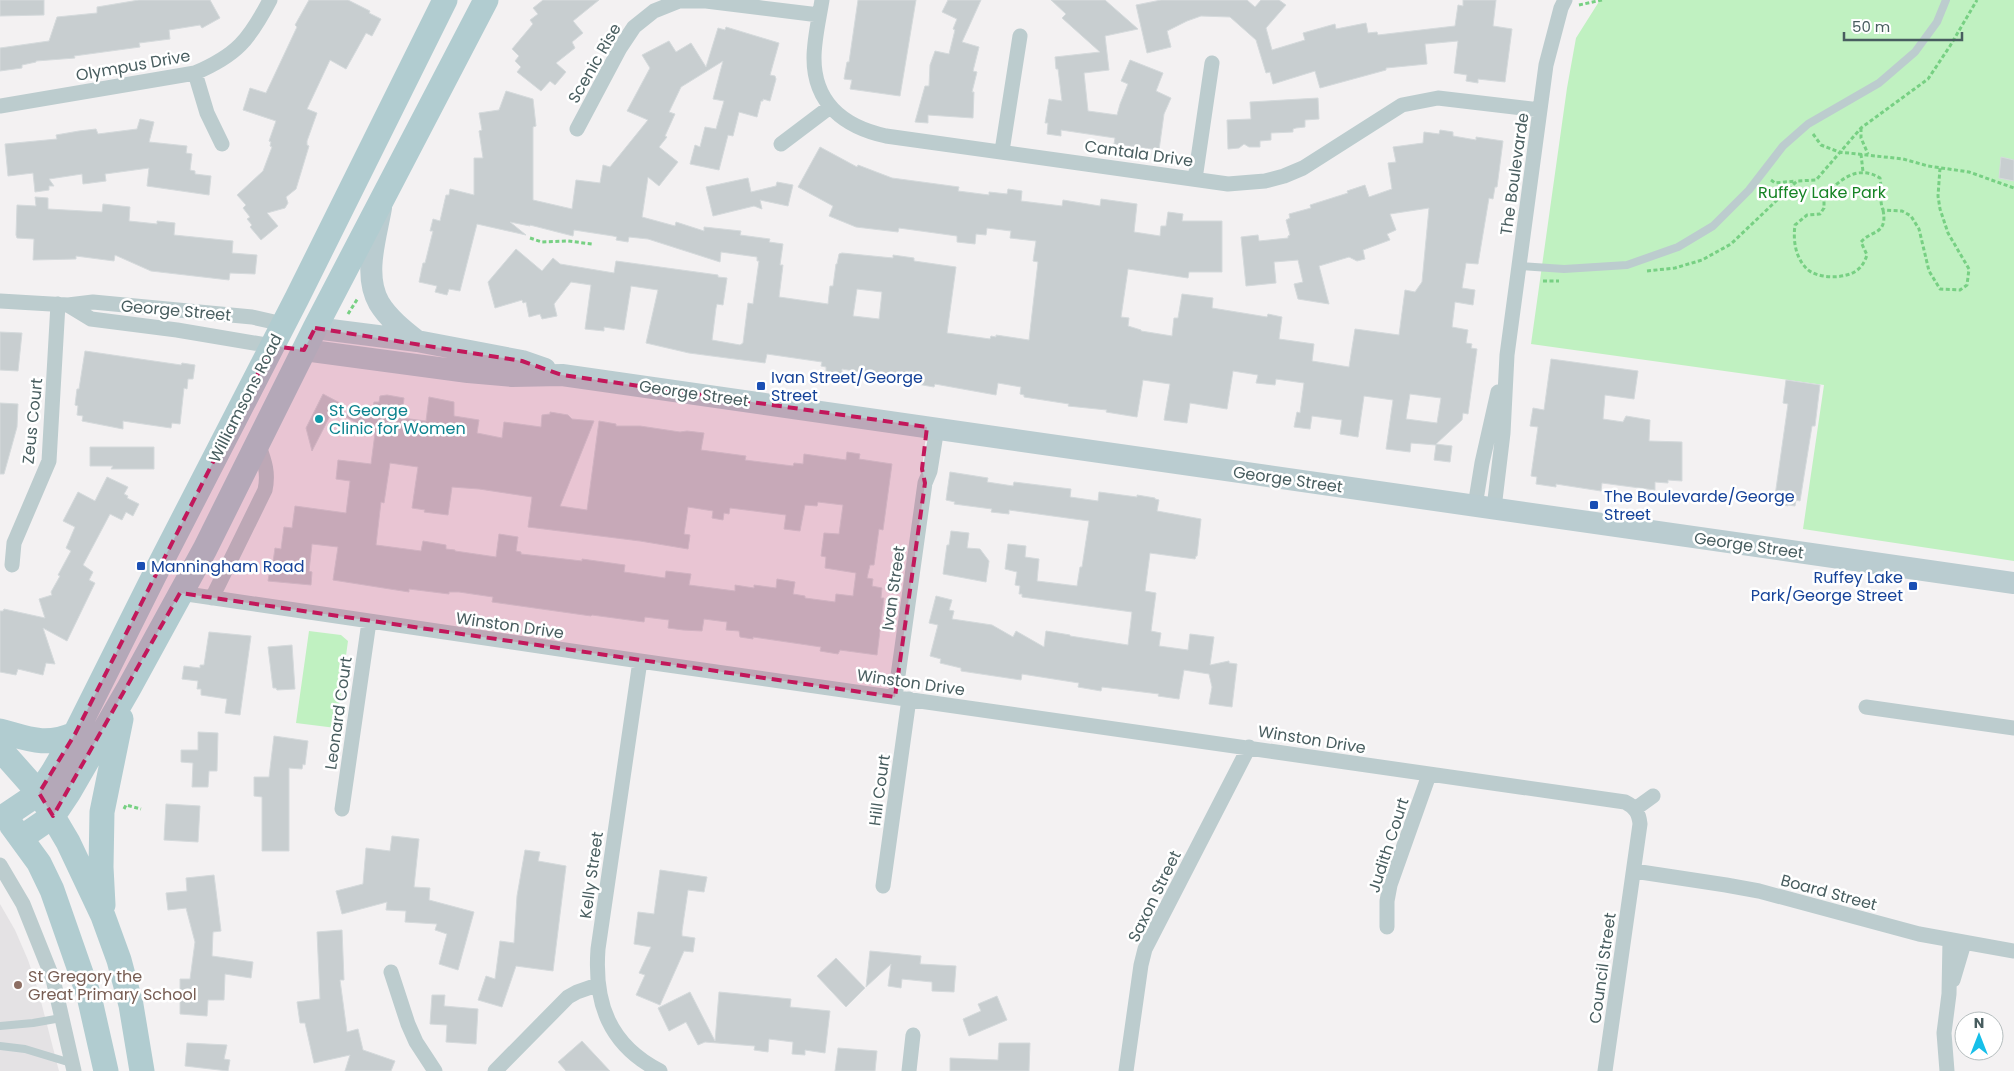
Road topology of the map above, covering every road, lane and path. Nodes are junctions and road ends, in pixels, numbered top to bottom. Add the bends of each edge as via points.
1 (270, 0) edge
2 (445, 0) edge
3 (486, 0) edge
4 (822, 0) edge
5 (1602, 0) edge
6 (1946, 0) edge
7 (1977, 0) edge
8 (1563, 4) edge
9 (819, 15) junction
10 (1020, 36) dead end
11 (1212, 63) dead end
12 (195, 73) junction
13 (0, 106) edge
14 (830, 107) junction
15 (1540, 110) junction
16 (1808, 124) junction
17 (577, 128) dead end
18 (1861, 128) junction
19 (222, 144) dead end
20 (781, 144) dead end
21 (1002, 151) junction
22 (1839, 152) junction
23 (1861, 154) junction
24 (1869, 155) junction
25 (1940, 168) junction
26 (1863, 172) junction
27 (1762, 173) junction
28 (1195, 179) junction
29 (1797, 182) junction
30 (2014, 188) edge
31 (382, 201) junction
32 (1883, 210) junction
33 (530, 238) dead end
34 (592, 244) dead end
35 (1518, 272) junction
36 (1639, 272) dead end
37 (1562, 281) dead end
38 (361, 292) dead end
39 (0, 301) edge
40 (63, 304) junction
41 (341, 311) dead end
42 (283, 324) junction
43 (316, 328) junction
44 (417, 342) junction
45 (272, 346) junction
46 (304, 350) junction
47 (562, 375) junction
48 (932, 428) junction
49 (258, 443) junction
50 (1485, 507) junction
51 (12, 565) dead end
52 (2014, 582) edge
53 (180, 593) junction
54 (212, 598) junction
55 (369, 622) junction
56 (640, 661) junction
57 (129, 688) junction
58 (902, 698) junction
59 (1866, 707) dead end
60 (2014, 728) edge
61 (0, 731) edge
62 (75, 734) junction
63 (1249, 747) junction
64 (0, 749) edge
65 (1429, 775) junction
66 (39, 793) junction
67 (1653, 796) dead end
68 (141, 809) dead end
69 (342, 809) dead end
70 (1636, 809) junction
71 (2, 813) edge
72 (121, 813) dead end
73 (53, 816) junction
74 (21, 838) junction
75 (0, 865) edge
76 (1634, 871) junction
77 (883, 886) dead end
78 (103, 916) junction
79 (1387, 926) dead end
80 (1957, 941) junction
81 (2014, 951) edge
82 (391, 972) dead end
83 (597, 985) junction
84 (61, 1018) junction
85 (0, 1026) edge
86 (913, 1035) dead end
87 (0, 1046) edge
88 (74, 1067) edge
89 (1944, 1070) edge
90 (106, 1071) edge
91 (142, 1071) edge
92 (435, 1071) edge
93 (495, 1071) edge
94 (660, 1071) edge
95 (909, 1071) edge
96 (1126, 1071) edge
97 (1605, 1071) edge

1 - 12 street, Olympus Drive via 249,37 235,51
2 - 42 main road, Williamsons Road
3 - 31 main road, Williamsons Road
4 - 9 street, Cantala Drive
5 - 8 path
6 - 16 lane via 1937,22 1915,52 1879,83
7 - 18 path via 1928,78
8 - 15 street, The Boulevarde via 1546,65
9 - 14 street, Cantala Drive via 815,42 816,77
9 - 17 street, Scenic Rise via 706,1 679,1 654,11 634,27 620,48
10 - 21 street
11 - 28 street
12 - 13 street, Olympus Drive
12 - 19 street via 206,113
14 - 20 street
14 - 21 street, Cantala Drive via 854,126 870,132
15 - 28 street, Cantala Drive via 1438,98 1402,105 1336,149 1284,176 1228,184
15 - 35 street, The Boulevarde
16 - 22 path via 1822,145
16 - 27 lane via 1783,146
18 - 22 path
18 - 24 path via 1861,138
21 - 28 street, Cantala Drive
22 - 23 path
22 - 29 path via 1816,180
23 - 24 path
23 - 26 path
24 - 25 path
25 - 30 path via 1969,172
25 - 32 path via 1940,209 1948,233 1969,269 1967,285 1960,290 1940,289 1929,270 1919,229 1911,216 1902,211
26 - 32 path via 1880,178
26 - 32 path via 1853,172 1838,182 1824,196 1824,208 1820,214 1807,215 1795,225 1793,243 1807,269 1819,275 1839,277 1856,271 1867,255 1861,242 1879,230 1885,219
27 - 29 path via 1774,182
27 - 35 lane via 1713,226 1678,247 1626,265
29 - 36 path via 1732,244 1702,260 1675,268
31 - 43 main road, Williamsons Road
31 - 44 main road via 371,266 372,284 379,303
33 - 34 path via 542,242
35 - 37 path via 1552,282
35 - 50 street, The Boulevarde via 1507,355 1503,433
38 - 41 path via 348,314
39 - 40 street, George Street
40 - 42 street, George Street via 93,302 252,317
40 - 45 street, George Street via 91,319
40 - 51 street, Zeus Court via 49,461 14,543
42 - 43 main road
42 - 45 main road, Williamsons Road
43 - 44 main road, George Street
43 - 46 main road, Williamsons Road
44 - 47 main road, George Street via 522,361
45 - 46 main road
45 - 62 main road, Williamsons Road
46 - 47 main road, George Street via 468,372 512,376
46 - 49 main road, Williamsons Road
47 - 48 main road, George Street
48 - 50 main road, George Street
48 - 58 street, Ivan Street via 930,471 925,483
49 - 53 main road, Williamsons Road
49 - 54 street, Williamsons Road via 268,477 265,490
50 - 52 main road, George Street
53 - 54 street, Winston Drive
53 - 57 main road, Williamsons Road
54 - 55 street, Winston Drive
55 - 56 street, Winston Drive
55 - 69 street, Leonard Court
56 - 58 street, Winston Drive
56 - 83 street, Kelly Street via 598,949
57 - 73 main road, Williamsons Road
57 - 78 main road via 103,800
58 - 63 street, Winston Drive
58 - 77 street, Hill Court
59 - 60 street
61 - 62 main road via 39,742 59,741
62 - 66 main road, Williamsons Road
63 - 65 street, Winston Drive
63 - 96 street, Saxon Street via 1145,949
64 - 66 main road
65 - 70 street, Winston Drive via 1625,802
65 - 79 street, Judith Court via 1390,885
66 - 71 main road
66 - 73 main road
67 - 70 street
68 - 72 path via 126,805
70 - 76 street via 1640,824
71 - 74 main road
73 - 74 main road
73 - 78 main road
74 - 90 main road via 39,863 52,890 89,996
75 - 84 street via 37,936 53,980
76 - 80 street, Board Street via 1759,892
76 - 97 street, Council Street
78 - 91 main road via 131,1005
80 - 81 street, Board Street
80 - 89 street via 1944,1033
82 - 92 street via 416,1042
83 - 93 street via 568,997
83 - 94 street, Kelly Street via 606,1014 619,1039 632,1053
84 - 85 lane
84 - 88 street
86 - 95 street
87 - 88 lane via 25,1049

